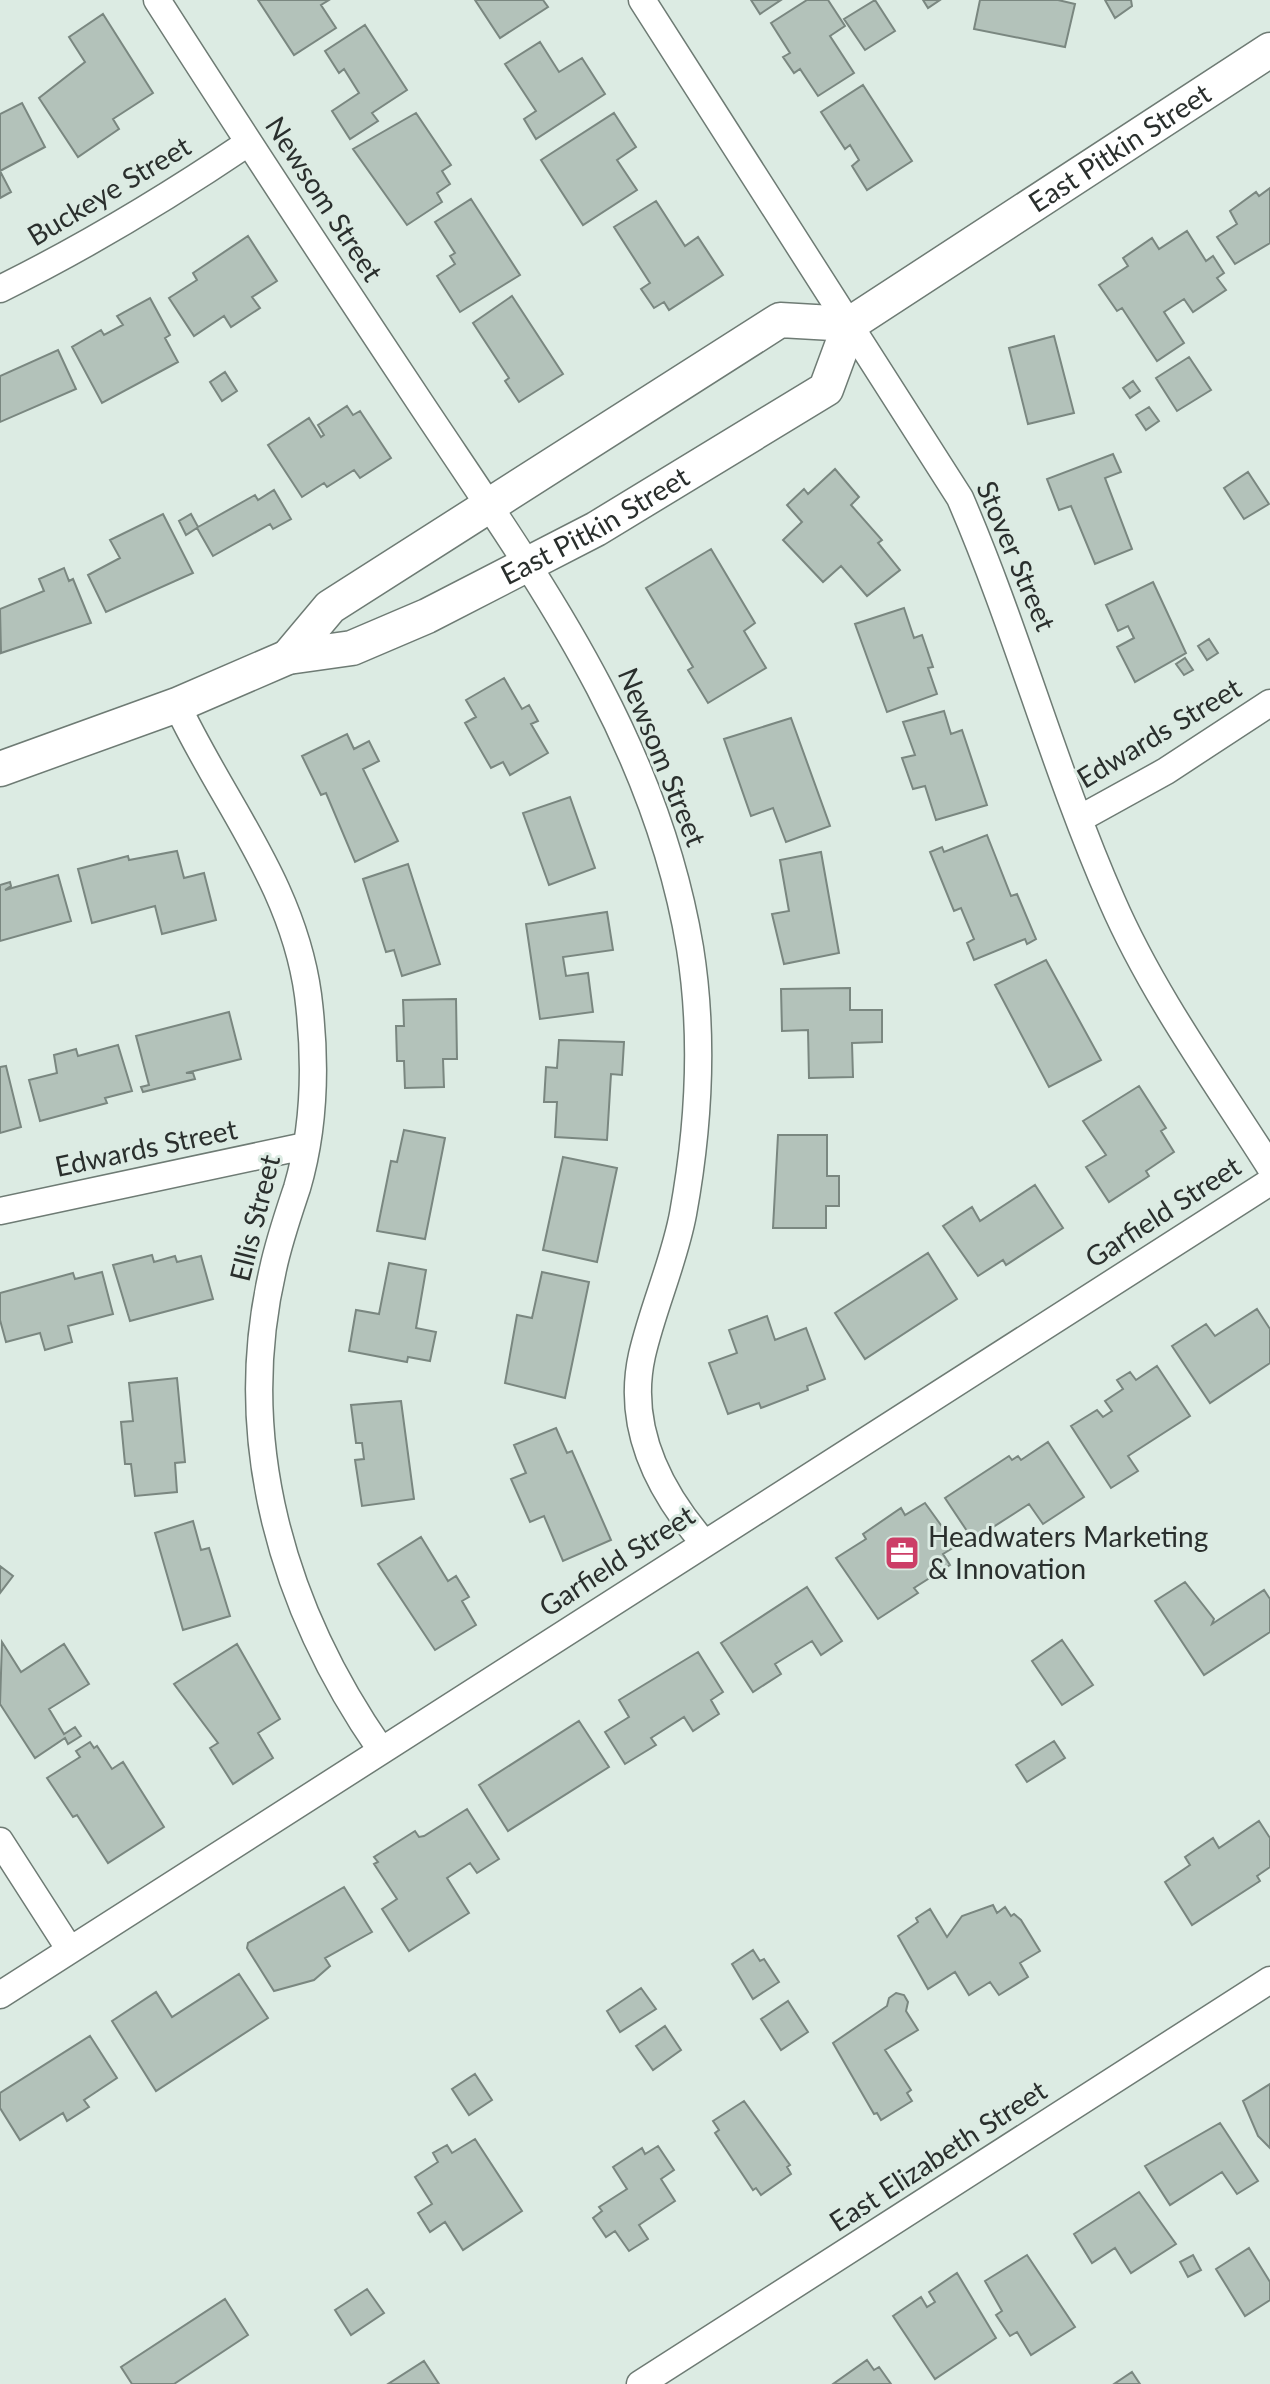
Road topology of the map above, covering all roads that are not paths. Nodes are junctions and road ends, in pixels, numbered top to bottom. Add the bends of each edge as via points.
1 (157, 0) edge
2 (642, 0) edge
3 (1270, 50) edge
4 (248, 143) junction
5 (0, 289) edge
6 (850, 324) junction
7 (490, 507) junction
8 (528, 564) junction
9 (288, 657) junction
10 (1270, 703) edge
11 (177, 705) junction
12 (0, 769) edge
13 (1081, 818) junction
14 (305, 1146) junction
15 (1270, 1167) edge
16 (1270, 1182) edge
17 (0, 1211) edge
18 (704, 1543) junction
19 (381, 1750) junction
20 (0, 1841) edge
21 (70, 1950) junction
22 (1270, 1980) edge
23 (0, 1995) edge
24 (640, 2384) edge

1 - 4 street, Newsom Street
2 - 6 street, Stover Street
3 - 6 street, East Pitkin Street
4 - 5 street, Buckeye Street via 159,203
4 - 7 street, Newsom Street
6 - 7 street, East Pitkin Street via 780,320
6 - 8 street, East Pitkin Street via 826,389 596,529
6 - 13 street, Stover Street via 960,498 995,579
7 - 8 street, Newsom Street
7 - 9 street, East Pitkin Street via 330,607
8 - 9 street, East Pitkin Street via 352,648
8 - 18 street, Newsom Street via 621,724 664,836 690,950 699,1079 693,1157 682,1220 641,1358 638,1393 645,1448 661,1487
9 - 11 street, East Pitkin Street
10 - 13 street, Edwards Street via 1166,771
11 - 12 street, East Pitkin Street
11 - 14 street, Ellis Street via 203,760 260,852 293,925 308,994 312,1045
13 - 15 street, Stover Street via 1134,948
14 - 17 street, Edwards Street
14 - 19 street, Ellis Street via 272,1270 262,1331 266,1475 277,1535 299,1604 350,1705
16 - 18 street, Garfield Street
18 - 19 street, Garfield Street
19 - 21 street, Garfield Street
20 - 21 street
21 - 23 street, Garfield Street
22 - 24 street, East Elizabeth Street

